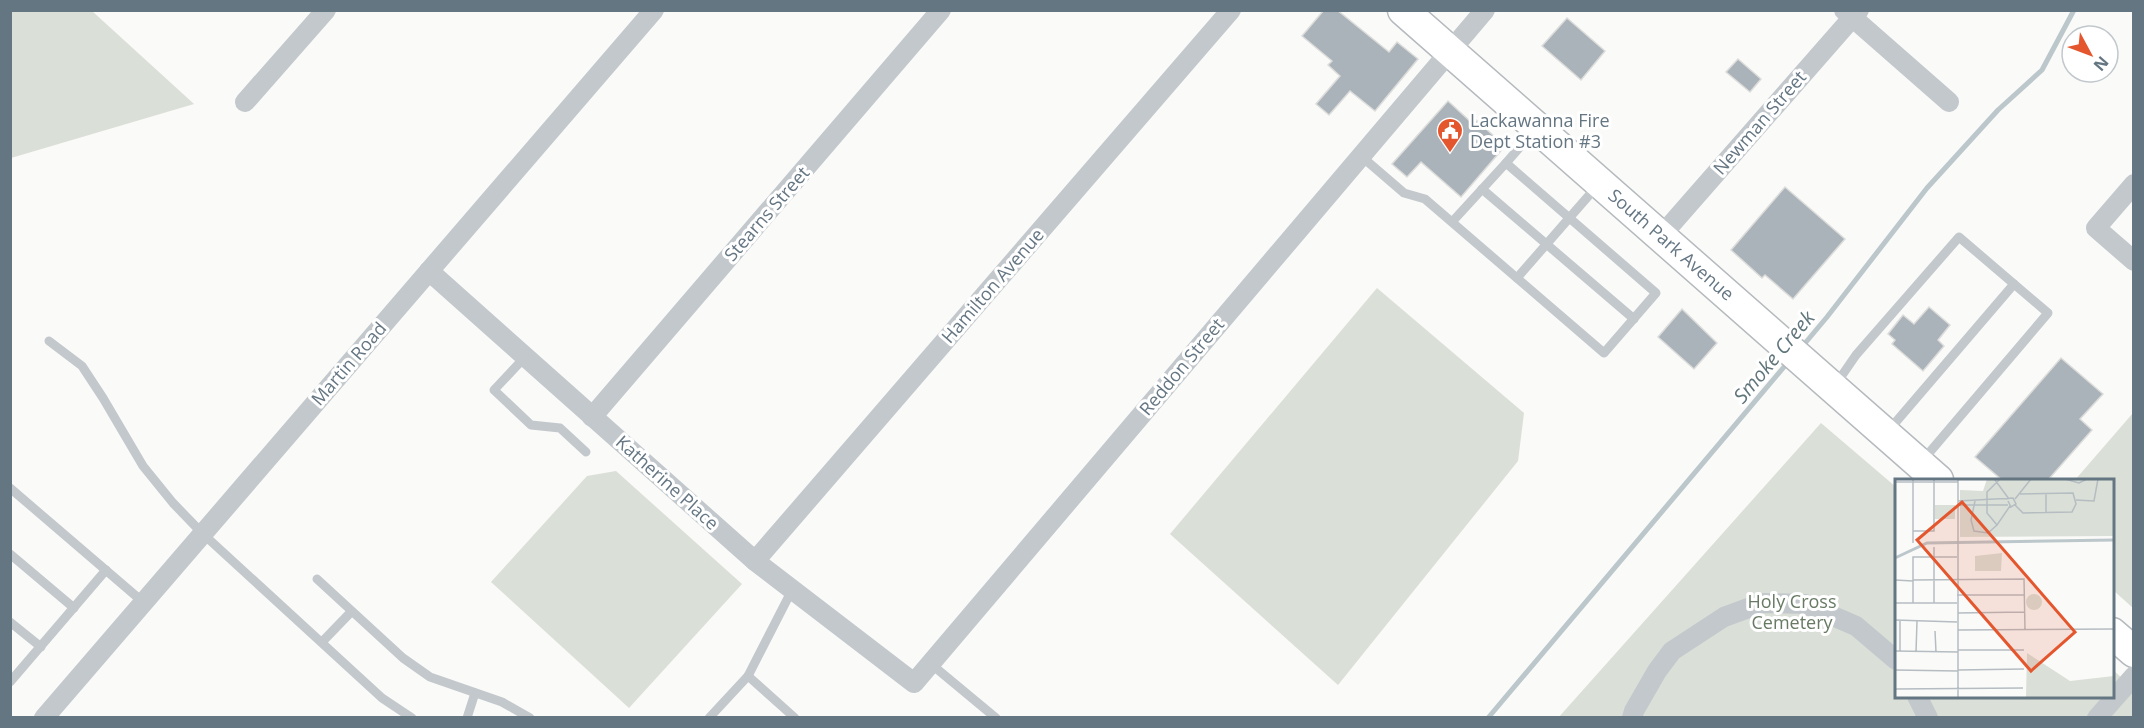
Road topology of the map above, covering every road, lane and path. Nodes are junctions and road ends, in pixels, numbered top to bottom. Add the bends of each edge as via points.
1 (326, 10) edge
2 (654, 10) edge
3 (941, 10) edge
4 (1231, 10) edge
5 (1403, 10) edge
6 (1485, 10) edge
7 (1852, 13) edge
8 (1450, 51) junction
9 (245, 102) dead end
10 (1949, 102) dead end
11 (1537, 128) junction
12 (1361, 156) junction
13 (1506, 163) junction
14 (1599, 183) junction
15 (2133, 184) edge
16 (1482, 189) junction
17 (1569, 217) junction
18 (1452, 222) junction
19 (1661, 236) junction
20 (1546, 244) junction
21 (2133, 261) edge
22 (429, 272) junction
23 (1517, 278) junction
24 (2014, 284) junction
25 (1634, 319) junction
26 (49, 340) dead end
27 (525, 357) junction
28 (1833, 388) junction
29 (592, 417) junction
30 (1886, 434) junction
31 (586, 452) dead end
32 (1929, 472) edge
33 (10, 488) edge
34 (202, 533) junction
35 (10, 554) edge
36 (755, 561) junction
37 (106, 570) junction
38 (317, 579) dead end
39 (792, 590) junction
40 (143, 602) junction
41 (74, 608) junction
42 (351, 612) junction
43 (10, 622) edge
44 (2114, 635) edge
45 (322, 642) junction
46 (41, 646) junction
47 (2133, 652) edge
48 (1895, 659) edge
49 (931, 664) junction
50 (748, 676) junction
51 (2133, 676) edge
52 (10, 682) edge
53 (914, 683) joint
54 (475, 693) junction
55 (1918, 698) edge
56 (2114, 698) edge
57 (2114, 698) edge
58 (791, 716) edge
59 (44, 717) edge
60 (407, 717) edge
61 (467, 717) edge
62 (530, 717) edge
63 (709, 717) edge
64 (996, 717) edge
65 (1632, 717) edge
66 (1928, 717) edge
67 (2097, 717) edge

1 - 9 street
2 - 22 street, Martin Road
3 - 29 street, Stearns Street
4 - 36 street, Hamilton Avenue
5 - 8 main road, South Park Avenue
6 - 8 street, Reddon Street
7 - 10 street
7 - 19 street, Newman Street
8 - 11 main road, South Park Avenue
8 - 12 street, Reddon Street
11 - 13 lane
11 - 14 main road, South Park Avenue
12 - 18 lane via 1404,193 1425,199
12 - 49 street, Reddon Street
13 - 16 lane
13 - 17 lane
14 - 17 lane
14 - 19 main road, South Park Avenue
15 - 21 street via 2096,228
16 - 18 lane
16 - 20 lane
17 - 20 lane
17 - 25 lane via 1656,293
18 - 23 lane
19 - 28 main road, South Park Avenue
20 - 23 lane
20 - 25 lane
22 - 27 street, Katherine Place
22 - 34 street, Martin Road
23 - 25 lane via 1604,353
24 - 28 lane via 1959,237 1856,355
24 - 30 lane
24 - 32 lane via 2048,313
26 - 34 lane via 81,366 143,466
27 - 29 street, Katherine Place
27 - 31 lane via 494,390 531,425 560,428
28 - 30 main road, South Park Avenue
29 - 36 street, Katherine Place
30 - 32 main road, South Park Avenue
33 - 37 lane
34 - 40 street, Martin Road
34 - 45 lane
35 - 41 lane
36 - 39 street, Katherine Place
37 - 40 lane
37 - 41 lane
38 - 42 lane
39 - 50 lane
39 - 53 street, Katherine Place
40 - 59 street, Martin Road
41 - 46 lane
42 - 45 lane
42 - 54 lane via 402,658 430,677
43 - 46 lane
44 - 47 main road
45 - 60 lane
46 - 52 lane
48 - 65 street via 1856,626 1805,604 1761,603 1724,617 1672,651
49 - 53 street, Reddon Street
49 - 64 lane
50 - 58 lane
50 - 63 lane
51 - 56 street
54 - 61 lane
54 - 62 lane
55 - 66 street
57 - 67 street

